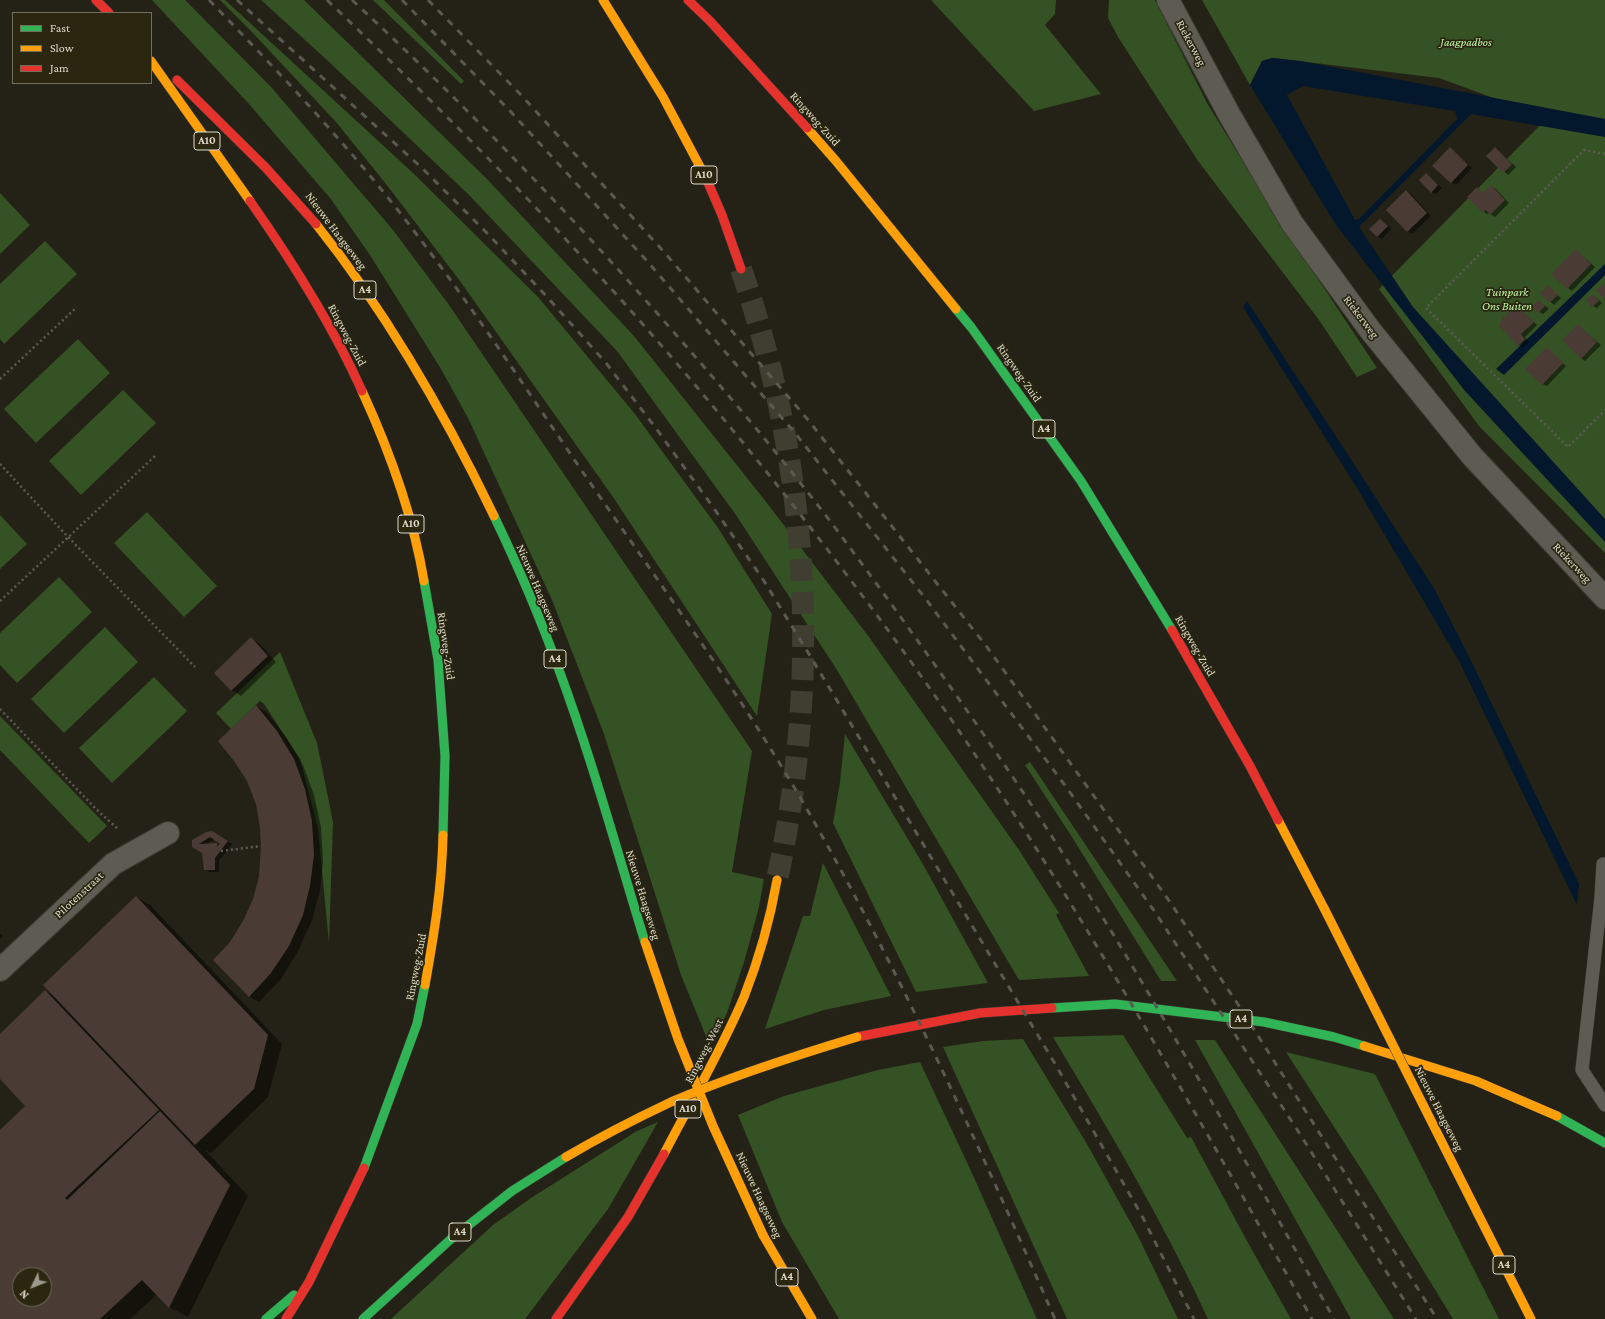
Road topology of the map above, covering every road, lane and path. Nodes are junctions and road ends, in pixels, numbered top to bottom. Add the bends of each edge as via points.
1 (96, 0) edge
2 (603, 0) edge
3 (688, 0) edge
4 (1168, 0) edge
5 (108, 12) edge
6 (152, 55) edge
7 (152, 61) edge
8 (1605, 154) edge
9 (741, 269) tunnel mouth
10 (76, 308) dead end
11 (0, 380) edge
12 (1605, 410) edge
13 (155, 456) dead end
14 (0, 464) edge
15 (68, 537) junction
16 (1605, 598) edge
17 (0, 601) edge
18 (195, 667) dead end
19 (0, 709) edge
20 (168, 833) dead end
21 (261, 846) dead end
22 (140, 849) junction
23 (221, 851) dead end
24 (1603, 864) dead end
25 (777, 880) tunnel mouth
26 (1325, 910) joint
27 (0, 970) edge
28 (1605, 1105) edge
29 (1605, 1143) edge
30 (309, 1282) junction
31 (266, 1319) edge
32 (286, 1319) edge
33 (363, 1319) edge
34 (556, 1319) edge
35 (812, 1319) edge
36 (1531, 1319) edge

1 - 5 highway
2 - 9 highway, A10 via 657,86 696,157 716,199
3 - 26 highway, Ringweg-Zuid / A4 via 836,161 971,327 1081,481 1250,766
4 - 16 street, Riekerweg via 1229,114 1292,223 1360,317 1472,456
6 - 35 highway, Nieuwe Haagseweg / A4, bridge via 293,195 317,224 375,306 428,391 458,446 501,532 559,670 645,942 678,1039 710,1119 763,1235
7 - 30 highway, Ringweg-Zuid / A10 via 264,221 309,291 349,363 384,441 406,504 422,568 438,660 445,756 443,859 437,920 417,1024 367,1162
8 - 12 path via 1584,150 1426,308 1568,447
10 - 11 path
13 - 15 path
14 - 15 path
15 - 17 path
15 - 18 path
19 - 22 path via 96,809
20 - 22 street, Pilotenstraat
21 - 23 path
22 - 27 street, Pilotenstraat via 113,864
24 - 28 lane via 1582,1070
25 - 34 highway, Ringweg-West / A10 via 771,914 758,957 744,996 714,1058 628,1217
26 - 36 highway, Nieuwe Haagseweg / A4, bridge
29 - 33 highway, A4, bridge via 1561,1118 1476,1081 1334,1037 1264,1022 1116,1004 980,1013 857,1037 759,1067 661,1106 602,1135 512,1191 451,1239
30 - 31 highway, A10
30 - 32 highway, A10

